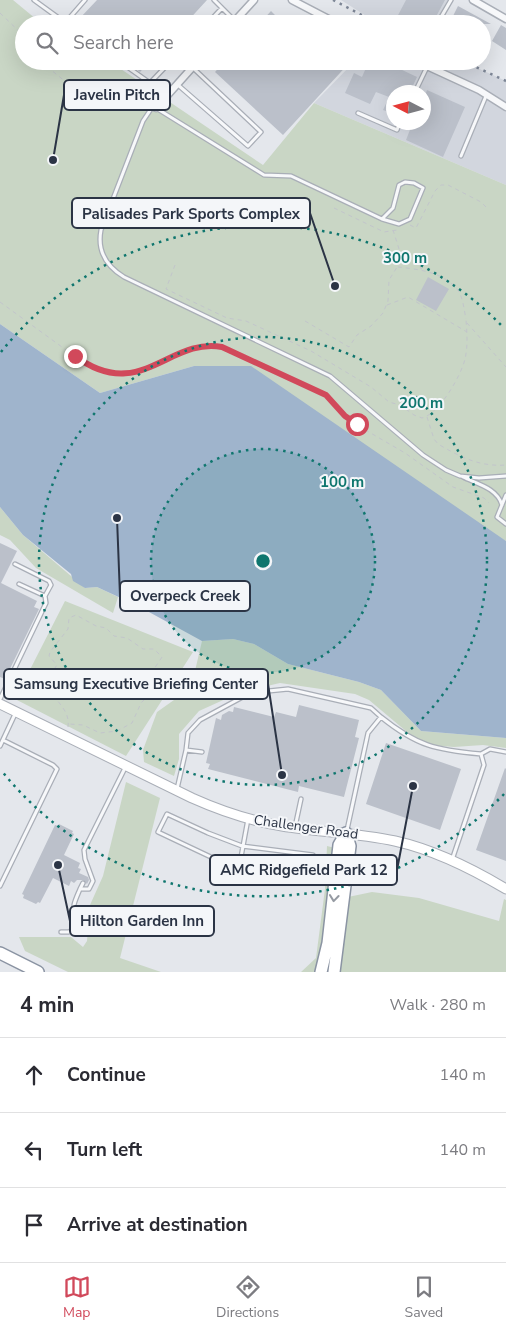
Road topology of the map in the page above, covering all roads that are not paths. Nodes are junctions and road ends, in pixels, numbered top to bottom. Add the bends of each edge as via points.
1 (34, 0) edge
2 (86, 0) edge
3 (214, 0) edge
4 (254, 0) edge
5 (292, 0) edge
6 (451, 0) edge
7 (473, 0) edge
8 (222, 8) junction
9 (55, 15) edge
10 (73, 15) edge
11 (215, 15) edge
12 (228, 15) edge
13 (240, 15) edge
14 (321, 15) edge
15 (442, 15) edge
16 (506, 19) edge
17 (132, 70) edge
18 (162, 70) edge
19 (190, 70) edge
20 (194, 70) edge
21 (425, 70) edge
22 (436, 70) edge
23 (150, 83) junction
24 (177, 84) junction
25 (418, 85) edge
26 (167, 96) junction
27 (486, 96) junction
28 (506, 107) edge
29 (154, 108) junction
30 (358, 113) dead end
31 (386, 125) edge
32 (461, 156) dead end
33 (382, 220) junction
34 (460, 476) junction
35 (506, 476) edge
36 (506, 495) edge
37 (502, 505) junction
38 (506, 524) edge
39 (15, 564) dead end
40 (19, 584) dead end
41 (45, 596) junction
42 (0, 699) edge
43 (0, 704) edge
44 (17, 712) junction
45 (381, 717) junction
46 (3, 740) junction
47 (0, 746) edge
48 (186, 750) junction
49 (202, 752) dead end
50 (506, 752) edge
51 (481, 754) junction
52 (126, 766) junction
53 (176, 790) junction
54 (301, 799) dead end
55 (248, 818) junction
56 (295, 828) junction
57 (346, 833) junction
58 (242, 846) junction
59 (452, 860) junction
60 (239, 868) junction
61 (89, 870) junction
62 (86, 876) dead end
63 (83, 882) dead end
64 (0, 886) edge
65 (80, 889) junction
66 (506, 889) edge
67 (61, 932) dead end
68 (0, 953) edge
69 (38, 972) edge
70 (321, 972) edge
71 (334, 972) edge

1 - 9 lane
2 - 10 lane
3 - 8 lane
4 - 13 street
5 - 14 street
6 - 15 lane
7 - 16 street
8 - 11 lane
8 - 12 lane
17 - 23 lane
18 - 23 lane
19 - 24 street
20 - 24 lane via 261,132 248,146
21 - 25 lane
22 - 27 street via 480,90
23 - 26 lane
24 - 26 street
26 - 29 street
27 - 28 street
27 - 32 lane
29 - 33 lane via 264,175 291,176
29 - 34 lane via 143,121 101,230 101,251 110,267 124,277 330,376 423,455
30 - 31 lane
33 - 33 lane via 399,224 408,221 423,188 414,183 399,185 393,208
34 - 35 lane
34 - 37 lane via 490,489
36 - 37 lane
37 - 38 lane via 497,518
39 - 41 lane via 49,581 51,585
40 - 41 lane
41 - 42 lane via 43,610
43 - 44 main road, Challenger Road
44 - 46 lane
44 - 52 main road, Challenger Road
45 - 48 lane via 371,708 288,689 250,693 200,720 188,733
45 - 51 lane via 415,742 434,748
45 - 57 lane via 368,733
46 - 47 lane
46 - 64 lane via 57,769
48 - 49 lane
48 - 53 lane
50 - 51 lane via 490,749
51 - 59 lane via 484,765
52 - 53 main road, Challenger Road
52 - 61 lane via 86,844 84,855
53 - 55 main road, Challenger Road
54 - 56 lane
55 - 56 main road, Challenger Road
55 - 58 lane
56 - 57 main road, Challenger Road
57 - 59 main road, Challenger Road via 405,843
57 -> 70 highway via 340,845
57 - 71 highway via 350,846
58 - 60 lane
58 - 60 lane via 313,855 310,876
58 - 60 lane via 167,814 158,832
59 - 66 main road, Challenger Road
61 - 62 lane
61 - 65 lane via 93,881 89,889
63 - 65 lane
65 - 67 lane via 73,906 74,926 69,932
68 - 69 highway

